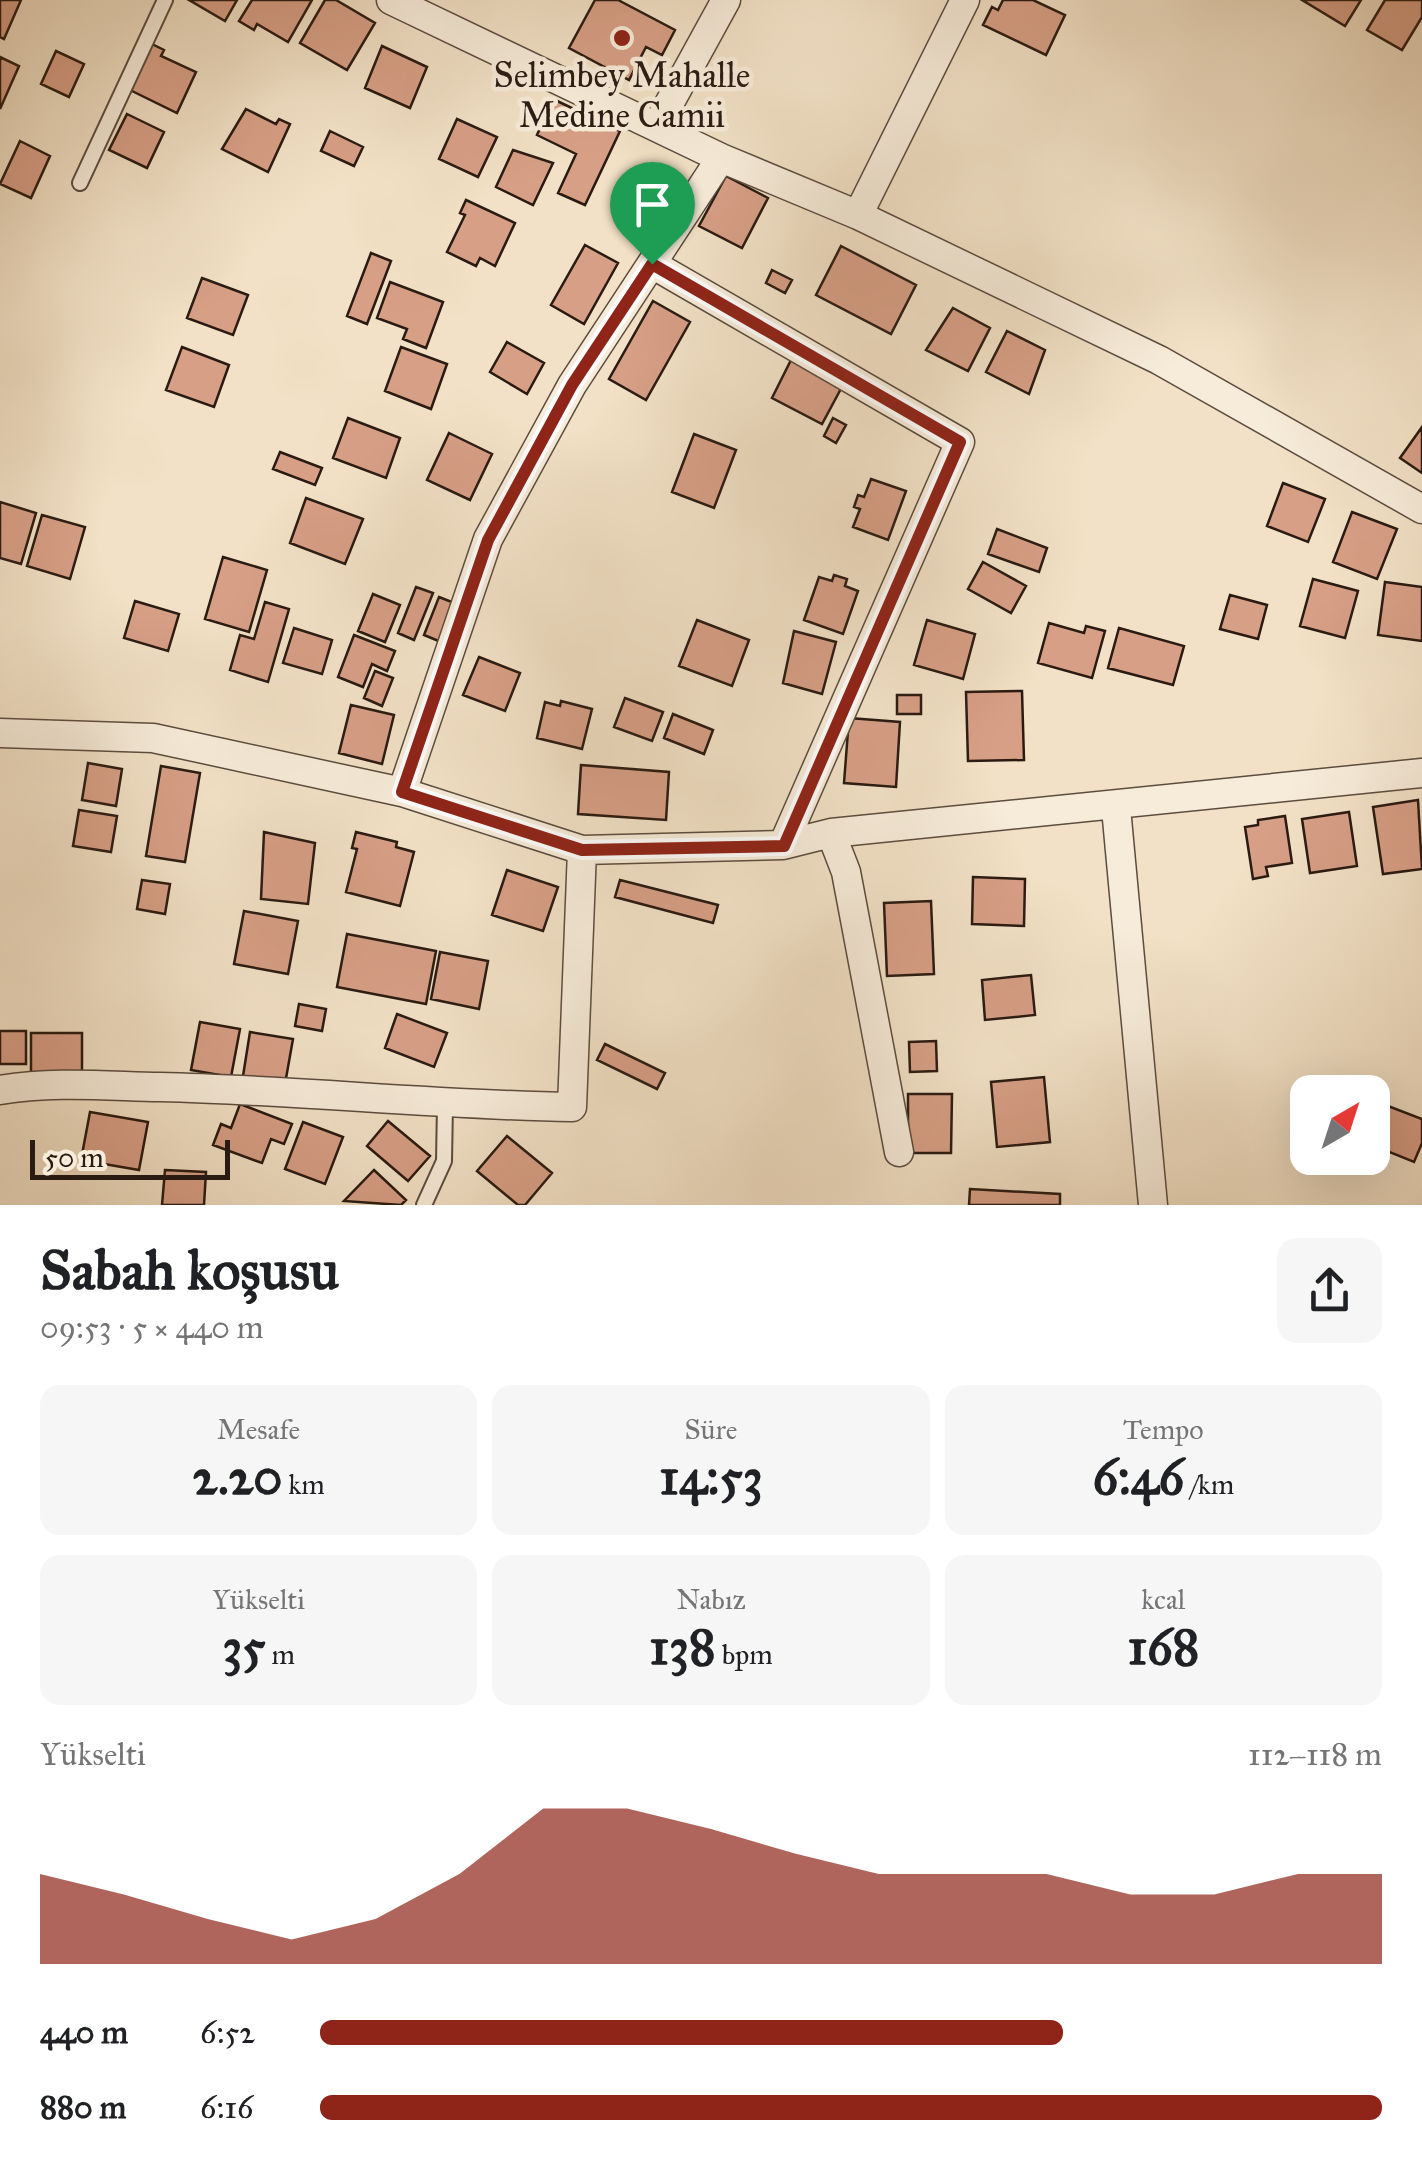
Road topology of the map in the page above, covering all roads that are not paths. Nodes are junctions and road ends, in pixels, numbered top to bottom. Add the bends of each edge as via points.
1 (165, 0) edge
2 (390, 0) edge
3 (726, 0) edge
4 (965, 0) edge
5 (658, 124) junction
6 (720, 158) junction
7 (80, 183) dead end
8 (858, 215) junction
9 (652, 264) junction
10 (1422, 508) edge
11 (0, 732) edge
12 (1422, 773) edge
13 (402, 792) junction
14 (1116, 808) junction
15 (831, 834) junction
16 (784, 846) junction
17 (582, 850) junction
18 (0, 1090) edge
19 (444, 1105) junction
20 (899, 1152) dead end
21 (424, 1205) edge
22 (1153, 1205) edge

1 - 7 lane
2 - 5 street
3 - 5 street
4 - 8 street
5 - 6 street
6 - 8 street
6 - 9 street
8 - 10 street via 1159,360
9 - 13 street via 572,385 488,540
9 - 16 street via 960,442
11 - 13 street via 153,738
12 - 14 street
13 - 17 street
14 - 15 street
14 - 22 street
15 - 16 street
15 - 20 street via 846,872
16 - 17 street
17 - 19 street via 572,1107
18 - 19 street via 34,1084 213,1088
19 - 21 lane via 444,1160

